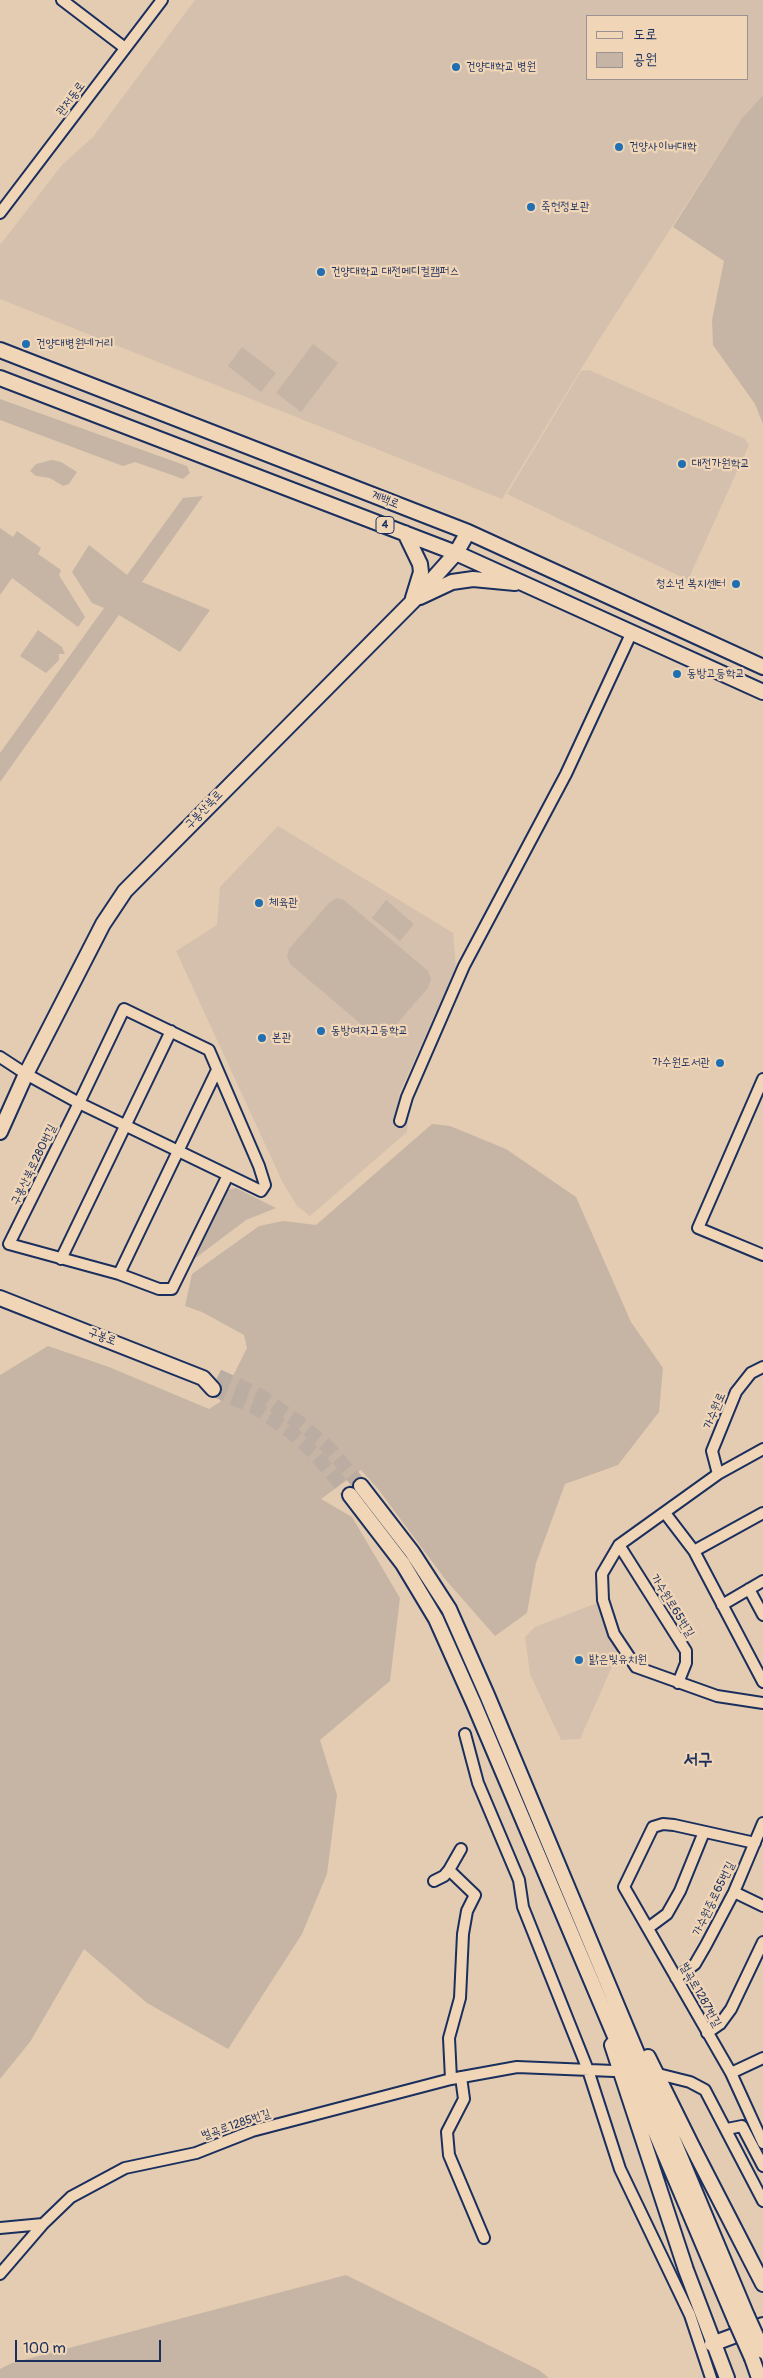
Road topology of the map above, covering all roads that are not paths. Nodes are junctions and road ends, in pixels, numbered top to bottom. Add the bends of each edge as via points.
1 (62, 0) edge
2 (162, 0) edge
3 (126, 48) junction
4 (0, 213) edge
5 (1, 350) edge
6 (0, 378) edge
7 (468, 532) junction
8 (405, 533) junction
9 (456, 553) junction
10 (524, 584) junction
11 (412, 601) junction
12 (632, 634) junction
13 (763, 667) edge
14 (763, 692) edge
15 (171, 1031) junction
16 (0, 1056) edge
17 (217, 1070) junction
18 (26, 1074) junction
19 (763, 1079) edge
20 (79, 1103) junction
21 (400, 1121) dead end
22 (126, 1126) junction
23 (0, 1132) edge
24 (178, 1151) junction
25 (228, 1176) junction
26 (763, 1255) edge
27 (61, 1259) junction
28 (119, 1274) junction
29 (0, 1298) edge
30 (763, 1367) edge
31 (215, 1382) tunnel mouth
32 (763, 1449) edge
33 (718, 1474) junction
34 (361, 1486) tunnel mouth
35 (350, 1495) tunnel mouth
36 (665, 1512) junction
37 (763, 1513) edge
38 (619, 1545) junction
39 (694, 1551) junction
40 (763, 1581) edge
41 (749, 1589) junction
42 (722, 1605) junction
43 (763, 1615) edge
44 (763, 1682) edge
45 (678, 1683) junction
46 (763, 1703) edge
47 (465, 1734) dead end
48 (763, 1823) edge
49 (704, 1832) junction
50 (755, 1843) junction
51 (461, 1849) dead end
52 (449, 1870) junction
53 (434, 1880) dead end
54 (734, 1892) junction
55 (763, 1906) edge
56 (648, 1928) junction
57 (763, 1942) edge
58 (676, 1978) junction
59 (601, 2003) junction
60 (619, 2009) junction
61 (707, 2034) junction
62 (763, 2058) edge
63 (588, 2070) junction
64 (614, 2071) dead end
65 (731, 2073) junction
66 (662, 2075) dead end
67 (456, 2078) junction
68 (727, 2129) junction
69 (763, 2143) edge
70 (763, 2166) edge
71 (763, 2201) edge
72 (43, 2224) junction
73 (0, 2228) edge
74 (484, 2238) dead end
75 (0, 2274) edge
76 (763, 2284) edge
77 (742, 2319) junction
78 (763, 2325) edge
79 (712, 2344) junction
80 (757, 2354) edge
81 (711, 2378) edge
82 (726, 2378) edge
83 (759, 2378) edge

1 - 3 street
2 - 3 street, 관저동로
3 - 4 street, 관저동로
5 - 7 main road, 계백로 / 4
6 - 8 main road, 계백로 / 4
7 - 9 main road, 구봉산북로
7 - 13 main road, 계백로 / 4
8 - 9 main road, 계백로 / 4
8 - 11 main road via 421,572
9 - 10 main road, 계백로 / 4
9 - 11 main road, 구봉산북로
10 - 11 main road via 473,580 452,582
10 - 12 main road, 계백로 / 4
11 - 18 main road, 구봉산북로 via 125,891 103,924
12 - 14 main road, 계백로 / 4
12 - 21 street via 566,774 464,966 406,1097
15 - 17 street, 구봉산북로280번길 via 209,1050
15 - 20 street, 구봉산북로280번길 via 124,1009
15 - 22 street
16 - 18 street, 구봉산북로280번길
17 - 24 street
17 - 25 street, 구봉산북로280번길 via 265,1185 261,1191
18 - 20 street, 구봉산북로280번길
18 - 23 main road, 구봉산북로
19 - 26 street via 698,1228
20 - 22 street, 구봉산북로280번길
20 - 27 street, 구봉산북로280번길 via 9,1244
22 - 24 street, 구봉산북로280번길
22 - 27 street
24 - 25 street, 구봉산북로280번길
24 - 28 street
25 - 28 street, 구봉산북로280번길 via 172,1289 159,1289
27 - 28 street, 구봉산북로280번길
29 - 31 main road, 구봉로
30 - 33 street, 가수원로 via 751,1373 736,1392 712,1451
32 - 33 street
33 - 36 street
34 - 60 main road via 412,1552 449,1609
35 - 59 main road via 403,1564 436,1619
36 - 38 street
36 - 39 street
37 - 39 street
38 - 45 street, 가수원로65번길 via 686,1651 686,1663
38 - 45 street via 602,1574 603,1600 614,1634 636,1667
39 - 42 street
40 - 41 street
41 - 42 street
41 - 43 street
42 - 44 street
45 - 46 street via 717,1696
47 - 63 street via 478,1783 519,1880 523,1907
48 - 50 street, 가수원중로65번길
49 - 50 street, 벌곡로1287번길
49 - 56 street via 667,1914
49 - 56 street, 벌곡로1287번길 via 663,1824 652,1827 624,1887
50 - 54 street, 가수원중로65번길
51 - 52 street
52 - 53 street
52 - 67 street via 475,1895 463,1934 460,1998 448,2038
54 - 55 street
54 - 58 street, 가수원중로65번길 via 694,1964
56 - 58 street, 벌곡로1287번길
57 - 61 street via 731,2008 720,2024
58 - 61 street, 벌곡로1287번길
59 - 77 main road
59 - 79 main road via 616,2062
60 - 76 main road via 647,2054
60 - 77 main road
61 - 65 street, 벌곡로1287번길
62 - 65 street
63 - 64 street, 벌곡로1285번길
63 - 67 street, 벌곡로1285번길 via 518,2067
63 - 81 street via 620,2169 690,2315
65 - 69 street, 벌곡로1287번길
66 - 68 street via 690,2082 705,2090
67 - 72 street, 벌곡로1285번길 via 252,2131 196,2153 125,2168 71,2197
67 - 74 street via 464,2099 448,2132 449,2154
68 - 70 street via 742,2126
68 - 71 street
72 - 73 street
72 - 75 street, 벌곡로1285번길
77 - 80 main road, bridge
78 - 79 main road
79 - 82 main road
80 - 83 main road

